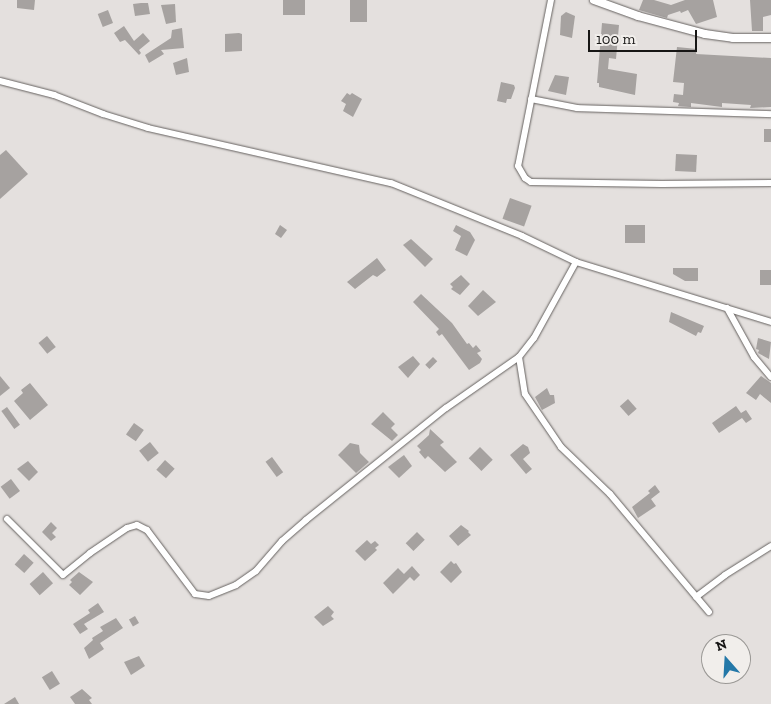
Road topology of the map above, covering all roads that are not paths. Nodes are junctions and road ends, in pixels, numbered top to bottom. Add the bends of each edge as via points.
1 (551, 0) edge
2 (594, 0) edge
3 (771, 38) edge
4 (0, 81) edge
5 (531, 99) junction
6 (771, 114) edge
7 (771, 183) edge
8 (576, 262) junction
9 (727, 308) junction
10 (771, 322) edge
11 (518, 357) junction
12 (771, 377) edge
13 (7, 518) dead end
14 (771, 546) edge
15 (696, 598) junction
16 (709, 612) dead end

1 - 5 street
2 - 3 street via 705,34
4 - 8 street via 54,95 148,128 391,183 522,236
5 - 6 street via 577,108
5 - 7 street via 518,166 531,182
8 - 9 street
8 - 11 street via 534,338
9 - 10 street
9 - 12 street via 754,357
11 - 13 street via 446,408 306,520 248,578 209,596 198,596 190,590 142,526 127,528 63,575
11 - 15 street via 525,394 561,447 610,494
14 - 15 street
15 - 16 street

